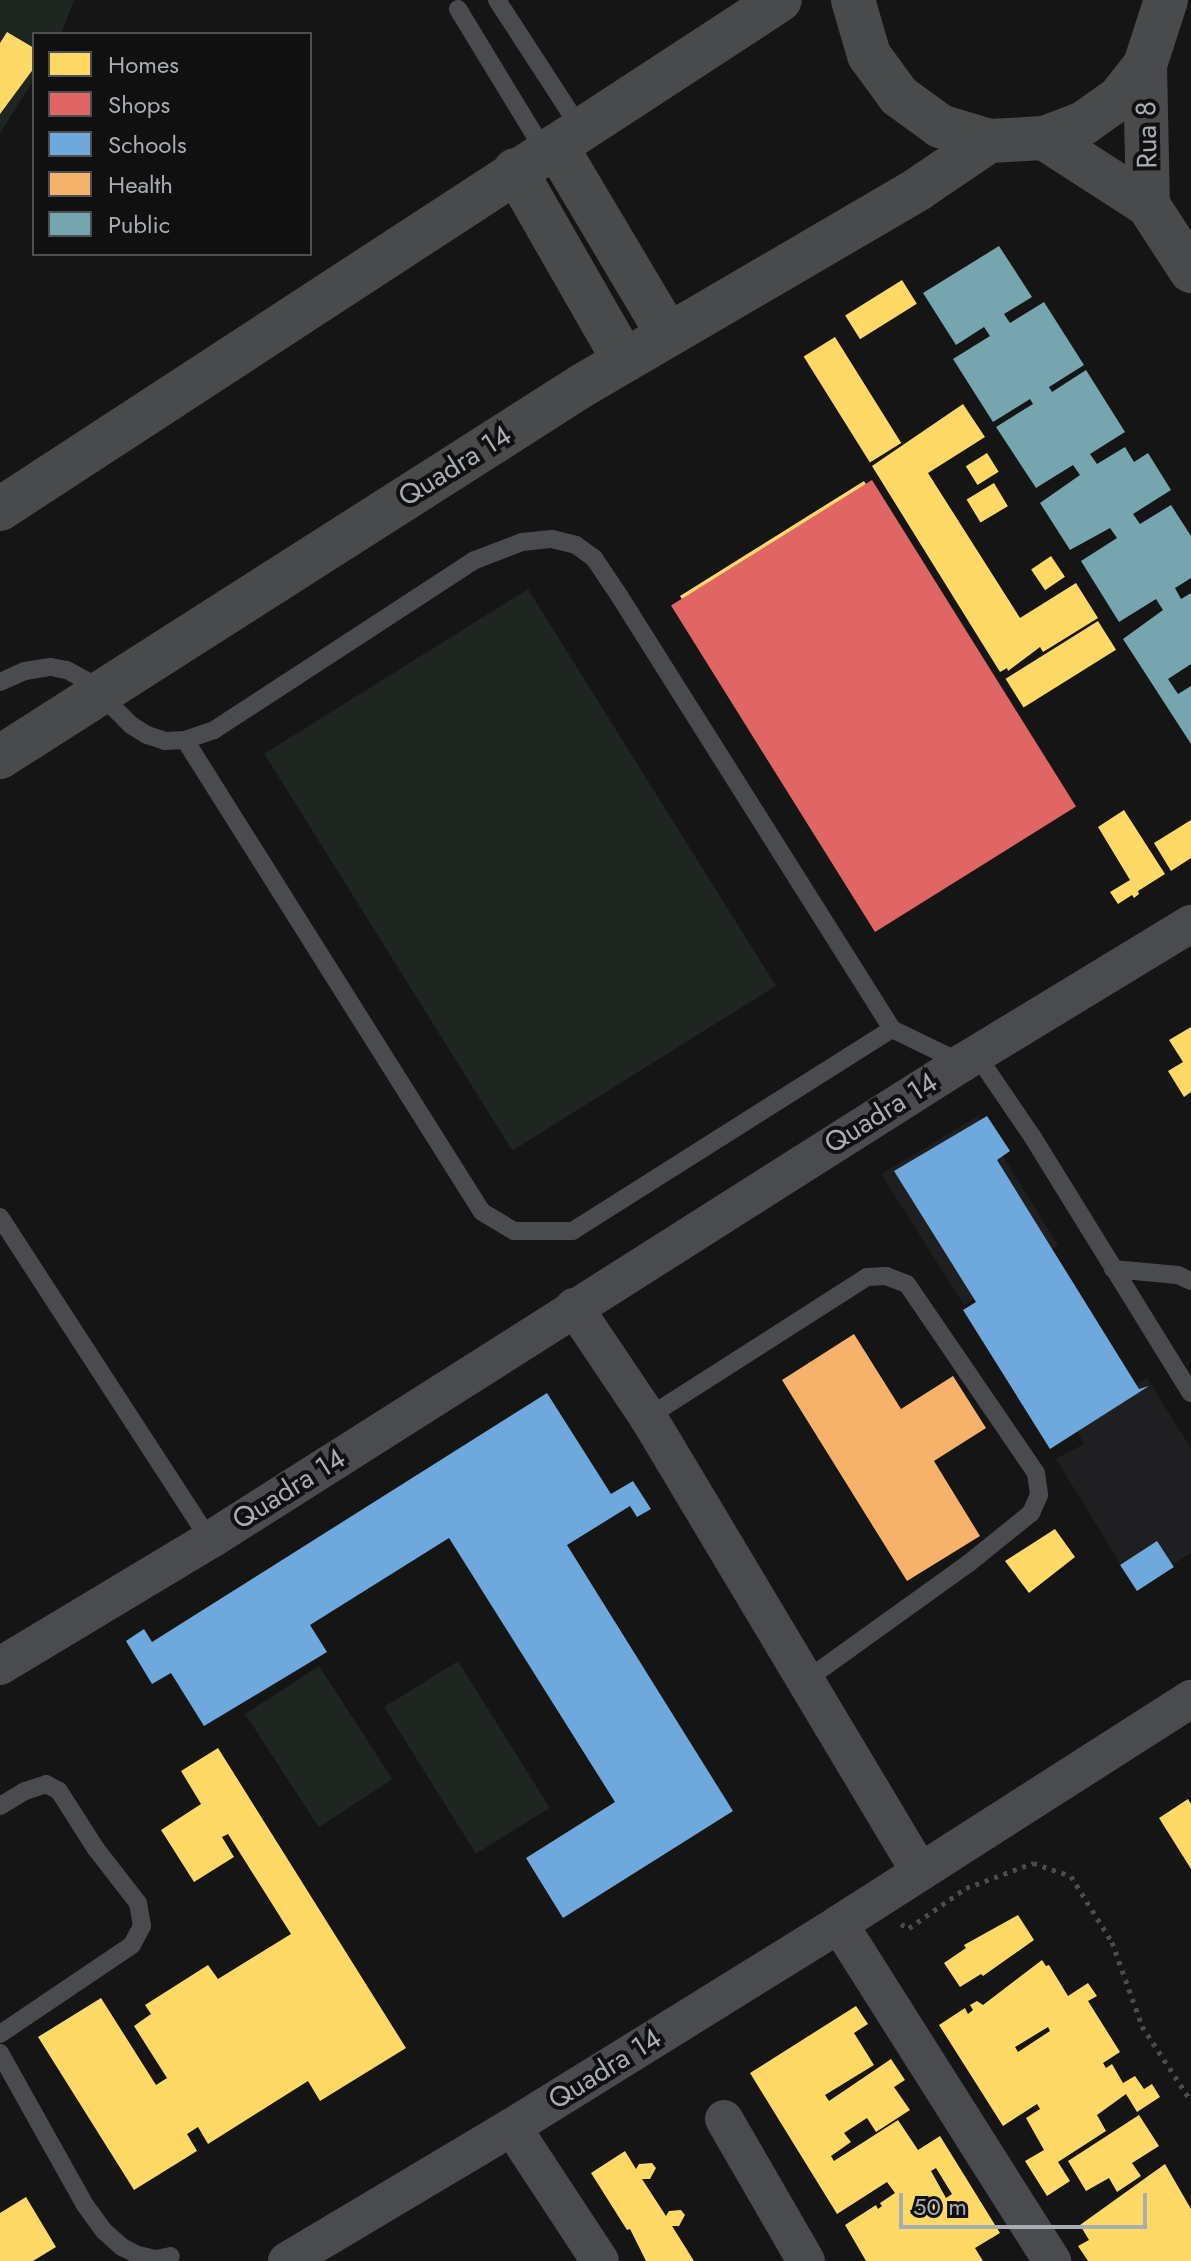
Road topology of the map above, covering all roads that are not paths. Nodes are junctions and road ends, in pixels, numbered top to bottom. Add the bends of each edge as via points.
1 (497, 0) edge
2 (780, 0) edge
3 (853, 0) edge
4 (1170, 3) edge
5 (458, 9) dead end
6 (1145, 65) junction
7 (1044, 138) junction
8 (989, 141) junction
9 (550, 150) junction
10 (1148, 205) junction
11 (1191, 271) edge
12 (667, 333) junction
13 (624, 360) junction
14 (0, 509) edge
15 (0, 682) edge
16 (98, 692) junction
17 (185, 740) junction
18 (0, 757) edge
19 (1191, 924) edge
20 (892, 1029) junction
21 (969, 1058) junction
22 (0, 1217) edge
23 (1113, 1269) junction
24 (1191, 1281) edge
25 (574, 1307) junction
26 (1191, 1393) edge
27 (648, 1417) junction
28 (210, 1540) junction
29 (0, 1666) edge
30 (806, 1680) junction
31 (1191, 1699) edge
32 (0, 1806) edge
33 (920, 1872) junction
34 (852, 1915) junction
35 (0, 2034) edge
36 (0, 2053) edge
37 (724, 2119) dead end
38 (512, 2127) junction
39 (171, 2256) dead end
40 (287, 2261) edge
41 (600, 2261) edge
42 (806, 2261) edge
43 (1052, 2261) edge

1 - 9 lane
2 - 9 main road
3 - 8 main road via 869,55 899,96 940,126
4 - 6 main road
5 - 9 lane
6 - 7 main road via 1119,98 1084,123
6 - 10 main road, Rua 8
7 - 8 main road
7 - 10 main road, Rua 8
8 - 12 main road, Quadra 14 via 918,189
9 - 12 main road
9 - 13 main road
9 - 14 main road
10 - 11 main road, Rua 8
12 - 13 main road, Quadra 14
13 - 16 main road, Quadra 14
15 - 16 lane via 51,667 67,670
16 - 17 lane via 147,735
16 - 18 main road, Quadra 14
17 - 20 lane via 214,730 475,560 522,542 552,539 576,545 594,558 620,597
17 - 20 lane via 482,1212 514,1231 573,1231
19 - 21 street, Quadra 14
20 - 21 lane
21 - 23 lane via 1032,1136
21 - 25 street, Quadra 14
22 - 28 lane
23 - 24 lane
23 - 26 lane
25 - 27 street
25 - 28 street, Quadra 14
27 - 30 street
27 - 30 lane via 867,1277 886,1276 907,1284 1036,1473 1039,1495 1031,1513
28 - 29 street, Quadra 14
30 - 33 street
31 - 33 street, Quadra 14
32 - 35 lane via 46,1784 59,1791 138,1903 142,1926 132,1945
33 - 34 street, Quadra 14
34 - 38 street, Quadra 14
34 - 43 street
36 - 39 lane via 104,2231 138,2255
37 - 42 street
38 - 40 street, Quadra 14
38 - 41 street

